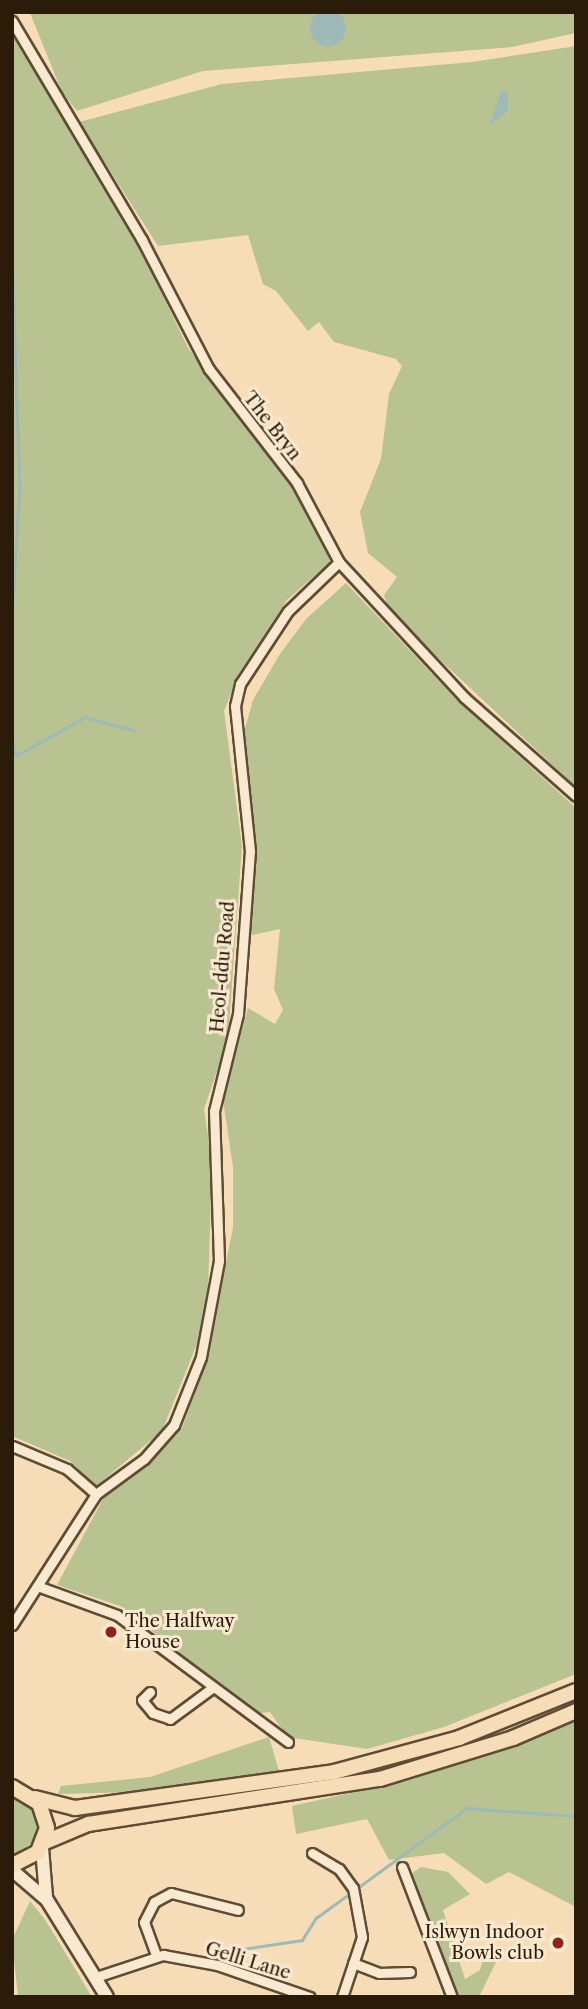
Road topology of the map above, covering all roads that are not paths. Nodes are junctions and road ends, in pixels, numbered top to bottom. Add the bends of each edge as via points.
1 (12, 21) edge
2 (339, 562) junction
3 (576, 796) edge
4 (12, 1446) edge
5 (96, 1494) junction
6 (40, 1587) junction
7 (12, 1625) edge
8 (212, 1688) junction
9 (576, 1691) edge
10 (150, 1692) dead end
11 (576, 1711) edge
12 (288, 1742) dead end
13 (12, 1787) edge
14 (35, 1798) junction
15 (43, 1845) junction
16 (312, 1853) dead end
17 (402, 1867) dead end
18 (12, 1868) edge
19 (47, 1900) junction
20 (237, 1910) dead end
21 (156, 1955) junction
22 (353, 1963) junction
23 (410, 1972) dead end
24 (96, 1977) junction
25 (283, 1992) edge
26 (107, 1997) edge
27 (310, 1997) edge
28 (342, 1997) edge
29 (452, 1997) edge

1 - 2 street, The Bryn via 142,240 209,369 297,483
2 - 3 street, The Bryn via 464,697
2 - 5 street, Heol-ddu Road via 288,611 240,684 235,706 250,851 238,1014 214,1111 221,1238 201,1357 174,1424 144,1460
4 - 5 street via 67,1469
5 - 6 street
6 - 7 street
6 - 8 street via 117,1615
8 - 10 street via 170,1719 153,1713 142,1700
8 - 12 street
9 - 14 main road via 429,1748 321,1774 75,1808
11 - 15 main road via 513,1738 380,1779 80,1825
13 - 14 main road
14 - 15 main road via 45,1814
15 - 18 main road
15 - 19 main road
16 - 22 street via 339,1869 353,1888 362,1937
17 - 29 street
18 - 19 main road
19 - 24 main road
20 - 21 street via 171,1893 154,1902 144,1922
21 - 24 street, Gelli Lane
21 - 25 street, Gelli Lane via 217,1965
22 - 23 street via 379,1973
22 - 28 street
24 - 26 main road
25 - 27 street, Gelli Lane

